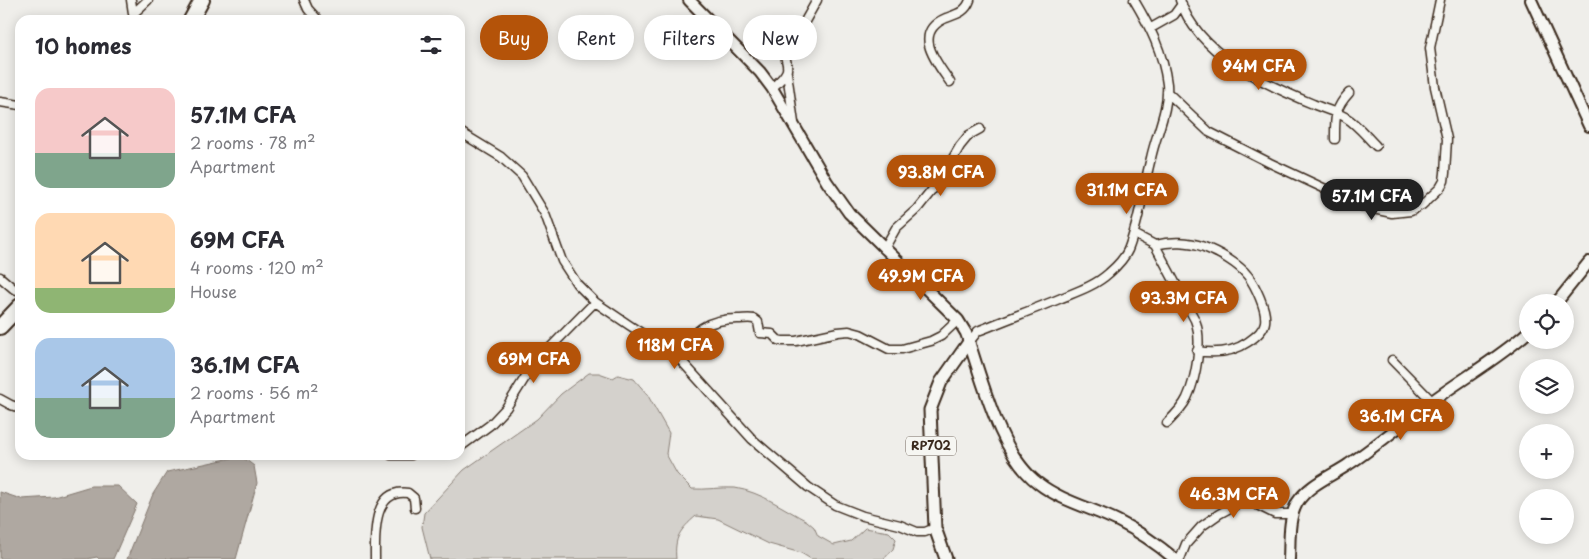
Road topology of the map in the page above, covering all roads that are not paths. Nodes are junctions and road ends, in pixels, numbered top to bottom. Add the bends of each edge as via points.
1 (131, 0) edge
2 (148, 0) edge
3 (202, 0) edge
4 (304, 0) edge
5 (689, 0) edge
6 (817, 0) edge
7 (970, 0) edge
8 (1134, 0) edge
9 (1440, 0) edge
10 (1531, 0) edge
11 (1181, 2) edge
12 (1188, 14) junction
13 (134, 15) edge
14 (136, 15) edge
15 (193, 15) edge
16 (313, 15) edge
17 (1174, 15) junction
18 (1151, 28) junction
19 (787, 73) junction
20 (950, 82) dead end
21 (772, 88) junction
22 (1167, 92) junction
23 (1349, 93) dead end
24 (0, 102) edge
25 (15, 105) edge
26 (1336, 112) junction
27 (795, 126) junction
28 (1589, 126) edge
29 (980, 129) dead end
30 (465, 135) edge
31 (1334, 139) dead end
32 (1376, 146) dead end
33 (1134, 234) junction
34 (1155, 245) junction
35 (884, 249) junction
36 (1589, 262) edge
37 (0, 278) edge
38 (15, 289) edge
39 (1563, 294) edge
40 (595, 302) junction
41 (15, 311) edge
42 (958, 320) junction
43 (0, 327) edge
44 (1519, 340) edge
45 (969, 342) junction
46 (1197, 351) junction
47 (677, 356) junction
48 (1392, 360) dead end
49 (0, 399) edge
50 (1432, 401) junction
51 (15, 406) edge
52 (1167, 423) dead end
53 (465, 443) edge
54 (415, 508) dead end
55 (1293, 514) junction
56 (935, 528) junction
57 (375, 559) edge
58 (946, 559) edge
59 (1175, 559) edge
60 (1180, 559) edge
61 (1289, 559) edge

1 - 13 street
2 - 14 street
3 - 15 highway
4 - 16 street
5 - 21 main road
6 - 19 street via 804,23 786,42
7 - 20 street via 960,14 946,18 934,27 928,40 930,52
8 - 18 street
9 - 22 street via 1430,48 1447,139 1447,160 1440,188 1411,211 1392,213 1364,207 1270,163 1209,132
10 - 28 main road
11 - 12 street
11 - 17 street
12 - 17 street
12 - 26 street via 1201,36 1228,61 1314,105
17 - 18 street
18 - 22 street via 1158,44
19 - 21 street
19 - 27 street
21 - 27 main road
22 - 33 street
23 - 26 street
24 - 25 street
26 - 31 street
26 - 32 street via 1348,118
27 - 35 main road via 839,200
29 - 35 street via 969,135 960,146 941,179 917,209 896,228
30 - 40 street via 516,168 545,214 569,273
33 - 34 street
33 - 45 street via 1120,262 1101,280 978,331
34 - 46 street via 1195,320 1199,336
34 - 46 street via 1191,244 1219,255 1248,275 1263,306 1265,323 1252,340 1224,352
35 - 42 main road
36 - 39 main road
37 - 38 street
40 - 47 street
40 - 53 street via 533,364 506,408
41 - 43 highway
42 - 45 main road
42 - 47 street via 931,341 896,350 855,332 782,342 772,334 760,333 754,319 719,320 698,329
44 - 50 main road
45 - 56 main road, RP702 via 941,382 930,410
45 - 59 main road via 999,429 1026,472 1052,492 1125,525
46 - 52 street via 1187,399
47 - 56 street via 752,439 815,492 835,505 863,516 917,532
48 - 50 street
49 - 51 street
50 - 55 main road via 1348,465 1303,494
54 - 57 street via 414,498 408,493 395,494 384,503 376,522
55 - 60 street via 1275,514 1251,502 1241,502 1202,526 1186,544
55 - 61 main road
56 - 58 main road, RP702

